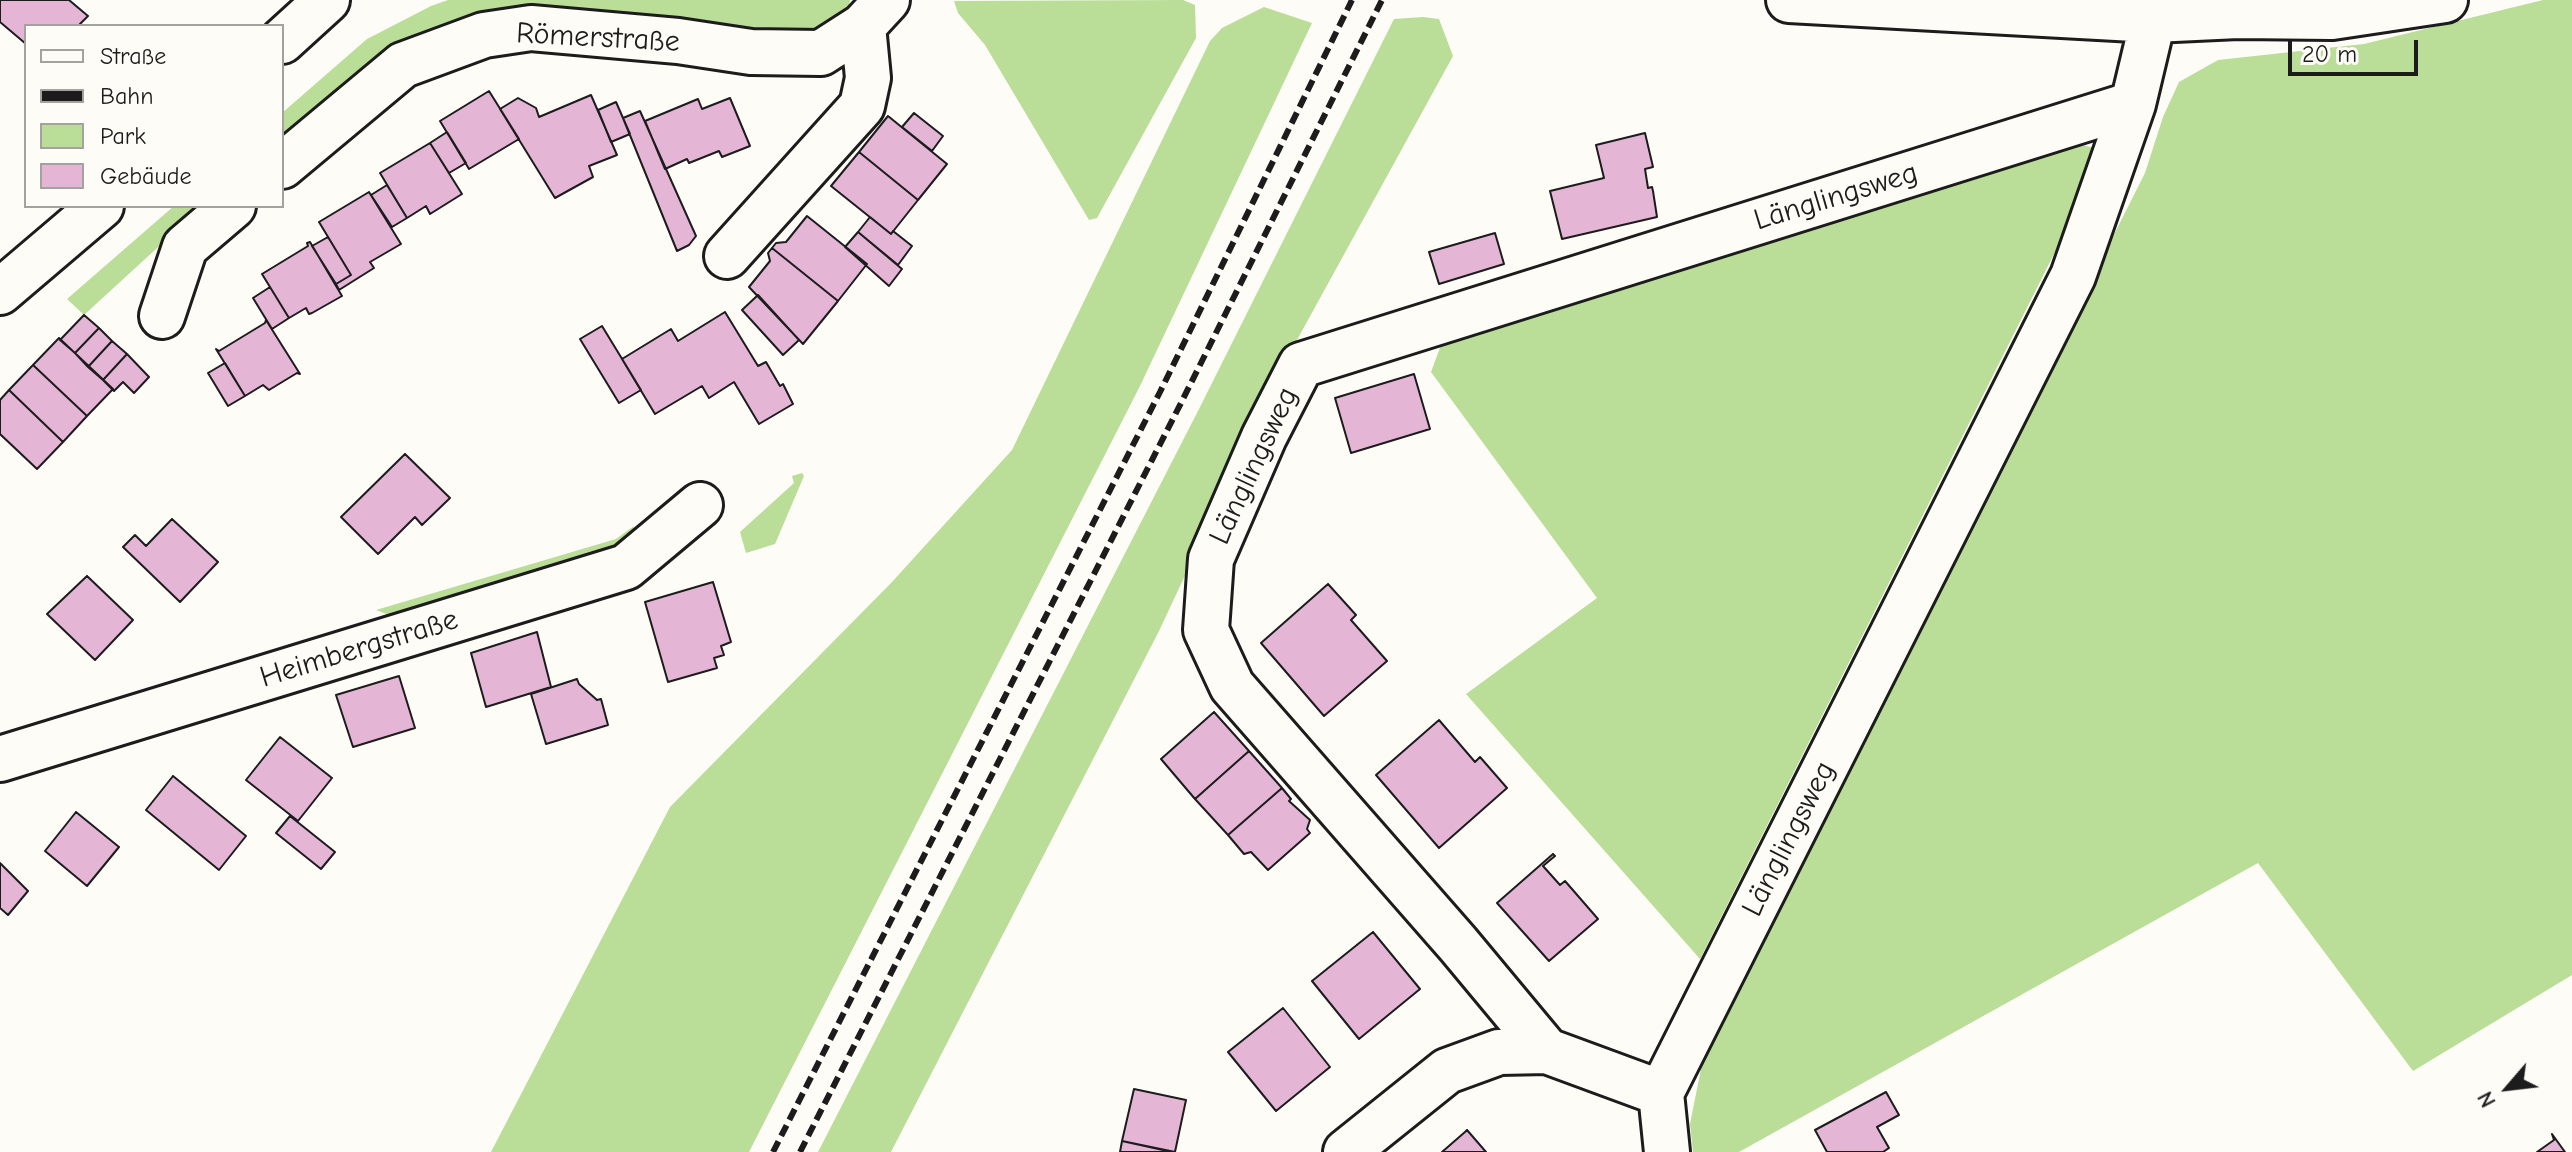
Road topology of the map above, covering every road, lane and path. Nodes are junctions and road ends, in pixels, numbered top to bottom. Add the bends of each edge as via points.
1 (327, 0) edge
2 (1789, 0) edge
3 (2445, 0) edge
4 (875, 13) edge
5 (2153, 20) junction
6 (284, 39) edge
7 (2133, 104) junction
8 (284, 164) edge
9 (99, 208) edge
10 (231, 208) edge
11 (727, 256) dead end
12 (0, 292) edge
13 (162, 316) dead end
14 (700, 505) dead end
15 (0, 759) edge
16 (1547, 1051) junction
17 (1661, 1093) junction
18 (1346, 1152) edge
19 (1667, 1152) edge

1 - 6 street
2 - 5 street
3 - 5 street via 2332,17
4 - 8 street, Römerstraße via 821,53 751,52 531,28 484,35 403,65
4 - 11 street via 862,106
5 - 7 street, Länglingsweg
7 - 16 street, Länglingsweg via 1301,365 1211,559 1206,630 1232,686
7 - 17 street, Länglingsweg via 2073,276
9 - 12 street
10 - 13 street via 185,247
14 - 15 street, Heimbergstraße via 626,567
16 - 17 street
16 - 18 street via 1499,1052 1447,1071
17 - 19 street

